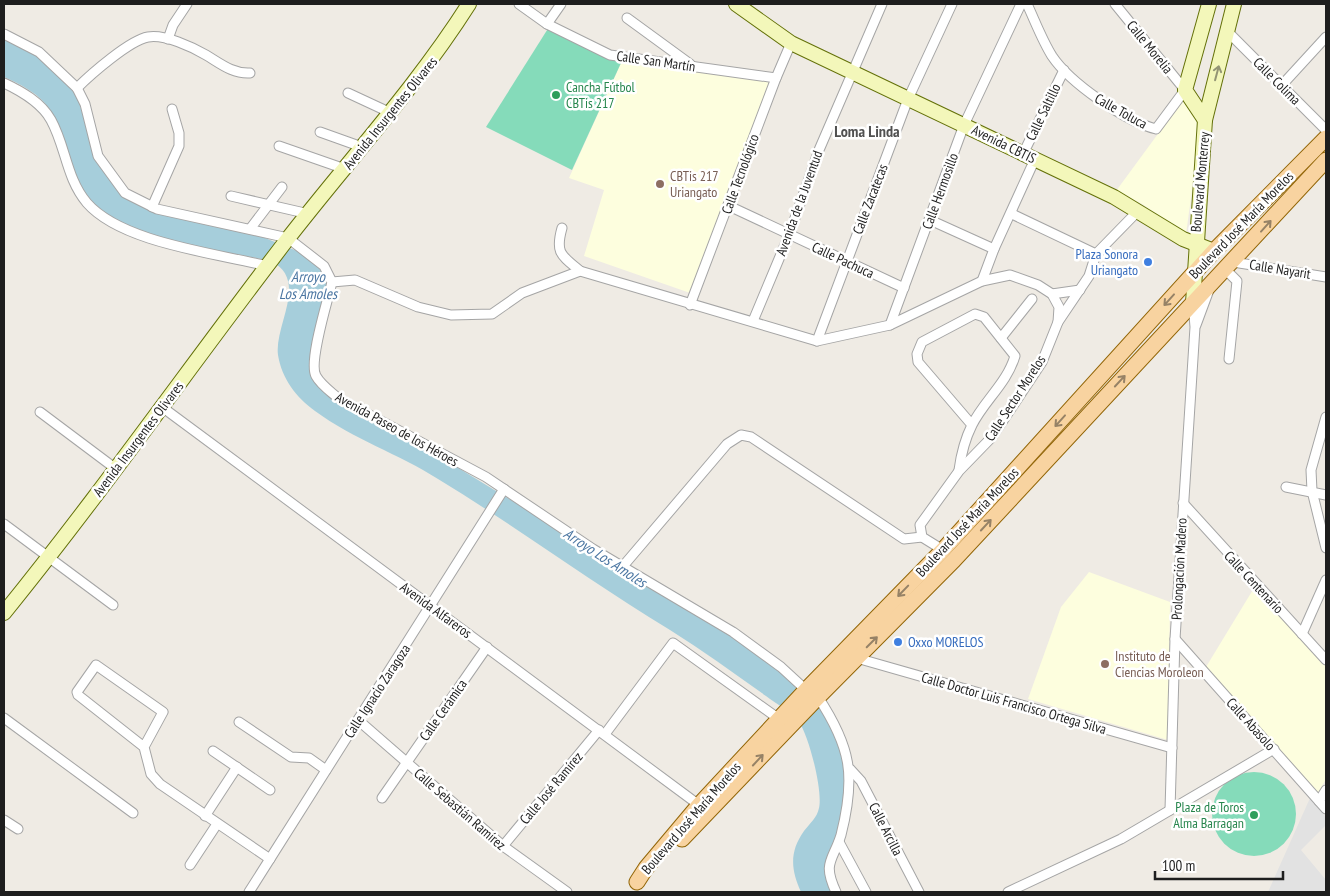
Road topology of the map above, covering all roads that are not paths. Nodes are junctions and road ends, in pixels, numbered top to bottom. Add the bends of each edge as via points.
1 (186, 4) edge
2 (469, 4) edge
3 (519, 4) edge
4 (561, 4) edge
5 (736, 4) edge
6 (882, 4) edge
7 (952, 4) edge
8 (1021, 4) edge
9 (1027, 4) edge
10 (1115, 4) edge
11 (1209, 4) edge
12 (1234, 4) edge
13 (627, 18) dead end
14 (547, 24) junction
15 (1228, 32) junction
16 (4, 34) edge
17 (1326, 37) edge
18 (168, 39) junction
19 (791, 44) junction
20 (692, 66) junction
21 (1064, 70) junction
22 (852, 71) junction
23 (250, 73) dead end
24 (776, 78) junction
25 (4, 83) edge
26 (1282, 85) junction
27 (77, 88) junction
28 (1185, 90) junction
29 (348, 93) dead end
30 (908, 99) junction
31 (1210, 99) junction
32 (1193, 103) junction
33 (172, 109) dead end
34 (391, 113) junction
35 (1205, 120) junction
36 (964, 125) junction
37 (1326, 130) edge
38 (320, 132) dead end
39 (1326, 138) edge
40 (279, 146) dead end
41 (362, 147) junction
42 (1029, 156) junction
43 (1326, 160) edge
44 (345, 169) junction
45 (282, 186) dead end
46 (231, 196) dead end
47 (268, 205) junction
48 (729, 206) junction
49 (152, 207) junction
50 (1138, 211) junction
51 (309, 214) junction
52 (1012, 214) junction
53 (930, 220) junction
54 (562, 228) dead end
55 (250, 229) junction
56 (789, 235) junction
57 (287, 240) junction
58 (1195, 243) junction
59 (994, 249) junction
60 (1214, 251) junction
61 (1096, 254) junction
62 (847, 263) junction
63 (268, 264) junction
64 (1229, 266) junction
65 (580, 271) junction
66 (1195, 271) junction
67 (1326, 277) edge
68 (982, 281) junction
69 (332, 282) junction
70 (1211, 285) junction
71 (904, 288) junction
72 (1080, 290) junction
73 (1052, 294) junction
74 (1032, 299) dead end
75 (1192, 303) junction
76 (690, 305) junction
77 (754, 321) junction
78 (1058, 322) junction
79 (890, 326) junction
80 (1195, 327) junction
81 (1001, 338) junction
82 (817, 341) junction
83 (1229, 359) dead end
84 (162, 408) junction
85 (40, 412) dead end
86 (1326, 417) edge
87 (972, 425) junction
88 (116, 469) junction
89 (959, 471) junction
90 (1286, 487) dead end
91 (503, 491) junction
92 (1312, 491) junction
93 (1326, 495) edge
94 (1182, 503) junction
95 (4, 524) edge
96 (922, 536) junction
97 (1326, 548) edge
98 (943, 550) junction
99 (49, 557) junction
100 (624, 565) junction
101 (1326, 580) edge
102 (113, 605) dead end
103 (431, 607) junction
104 (4, 612) edge
105 (1302, 634) junction
106 (1175, 639) junction
107 (487, 647) junction
108 (850, 655) junction
109 (1326, 660) edge
110 (810, 695) junction
111 (4, 718) edge
112 (785, 719) junction
113 (358, 720) junction
114 (239, 722) dead end
115 (602, 732) junction
116 (144, 747) junction
117 (1172, 748) junction
118 (1274, 748) junction
119 (213, 750) dead end
120 (406, 762) junction
121 (237, 767) junction
122 (850, 769) junction
123 (326, 770) junction
124 (270, 790) dead end
125 (1326, 790) edge
126 (382, 798) dead end
127 (1319, 801) junction
128 (704, 809) junction
129 (1326, 809) edge
130 (1170, 810) junction
131 (134, 813) dead end
132 (205, 816) junction
133 (4, 820) edge
134 (217, 824) junction
135 (18, 829) dead end
136 (838, 842) junction
137 (502, 846) junction
138 (270, 860) junction
139 (190, 865) dead end
140 (633, 887) edge
141 (249, 892) edge
142 (567, 892) edge
143 (836, 892) edge
144 (866, 892) edge
145 (919, 892) edge
146 (1008, 892) edge

1 - 18 street
2 - 34 street, Avenida Insurgentes Olivares
3 - 14 street, Calle San Martín
4 - 14 street
5 - 19 street, Avenida CBTIS
6 - 22 street, Avenida de la Juventud
7 - 30 street, Calle Zacatecas
8 - 36 street, Calle Hermosillo
9 - 21 street, Calle Toluca via 1052,56
10 - 28 street, Calle Morelia
11 - 28 street
12 - 15 street, Boulevard Monterrey
13 - 20 street
14 - 20 street, Calle San Martín via 610,54
15 - 26 street, Calle Colima
31 -> 15 street, Boulevard Monterrey
16 - 27 street via 39,52
17 - 26 street
18 - 23 street via 237,74
18 - 27 street via 148,37 128,47 94,71
19 - 22 street, Avenida CBTIS
19 - 24 street, Calle Tecnológico
20 - 24 street, Calle San Martín
21 - 28 street, Calle Toluca via 1095,98 1156,129
21 - 42 street, Calle Saltillo
22 - 30 street, Avenida CBTIS
22 - 56 street, Avenida de la Juventud
24 - 48 street, Calle Tecnológico
25 - 63 street via 45,111 74,183 88,204 102,216 143,237
26 - 37 street, Calle Colima
27 - 49 street via 85,104 98,156 125,193
28 - 32 street, Boulevard Monterrey
29 - 34 street
30 - 36 street, Avenida CBTIS
30 - 62 street, Calle Zacatecas
31 - 32 street via 1205,105
31 - 35 street, Boulevard Monterrey
32 - 35 street, Boulevard Monterrey
33 - 49 street via 179,146
34 - 41 street, Avenida Insurgentes Olivares
35 - 58 street, Boulevard Monterrey
36 - 42 street, Avenida CBTIS
36 - 53 street, Calle Hermosillo
38 - 41 street
39 - 60 main road, Boulevard José María Morelos
40 - 44 street
41 - 44 street, Avenida Insurgentes Olivares
42 - 50 street, Avenida CBTIS
42 - 52 street, Calle Saltillo
64 -> 43 main road, Boulevard José María Morelos
44 - 51 street, Avenida Insurgentes Olivares
45 - 47 street
46 - 47 street
47 - 51 street
47 - 55 street
48 - 56 street, Calle Pachuca
48 - 76 street, Calle Tecnológico
49 - 55 street
50 - 58 street, Avenida CBTIS
50 - 61 street, Calle Sector Morelos
51 - 57 street, Avenida Insurgentes Olivares
52 - 59 street, Calle Saltillo
52 - 61 street
53 - 59 street
53 - 71 street, Calle Hermosillo
54 - 65 street via 559,251
55 - 57 street
56 - 62 street, Calle Pachuca
56 - 77 street, Avenida de la Juventud
57 - 63 street, Avenida Insurgentes Olivares
57 - 69 street via 324,266
58 - 60 street, Avenida CBTIS
58 - 66 street, Boulevard Monterrey
59 - 68 street, Calle Saltillo
60 - 64 main road via 1224,250 1230,255
60 - 66 main road, Boulevard José María Morelos
61 - 72 street, Calle Sector Morelos via 1089,276
62 - 71 street, Calle Pachuca
62 - 82 street, Calle Zacatecas
63 - 84 street, Avenida Insurgentes Olivares
64 - 67 street, Calle Nayarit
64 - 70 main road, Boulevard José María Morelos
64 - 83 street via 1237,281
65 - 69 street via 522,293 492,314 451,315 418,307 355,280
65 - 76 street
66 - 70 main road via 1201,280
66 - 75 street, Boulevard Monterrey
66 -> 98 main road, Boulevard José María Morelos
68 - 73 street via 1010,275
68 - 79 street
69 - 91 street, Avenida Paseo de los Héroes via 316,349 315,374 324,386 338,398 486,477
70 - 75 main road, Boulevard José María Morelos
70 - 80 street, Prolongación Madero
71 - 79 street, Calle Hermosillo
72 - 73 street
72 - 78 street, Calle Sector Morelos
73 - 78 street via 1059,307
74 - 81 street
75 - 80 street, Prolongación Madero
108 -> 75 main road, Boulevard José María Morelos via 954,560
76 - 77 street
77 - 82 street
78 - 89 street, Calle Sector Morelos via 1042,362 992,437
79 - 82 street
80 - 94 street, Prolongación Madero
81 - 87 street via 1015,356 1011,370
81 - 87 street via 984,318 975,314 922,342 917,354 918,362
84 - 88 street, Avenida Insurgentes Olivares
84 - 103 street, Avenida Alfareros
85 - 88 street
86 - 92 street via 1311,470
87 - 89 street
88 - 99 street, Avenida Insurgentes Olivares
89 - 96 street, Calle Sector Morelos via 920,526
90 - 92 street
91 - 100 street, Avenida Paseo de los Héroes via 593,549
91 - 103 street, Calle Ignacio Zaragoza
92 - 93 street
92 - 97 street
94 - 105 street, Calle Centenario
94 - 106 street, Prolongación Madero
95 - 99 street
96 - 98 street
96 - 100 street via 904,539 751,437 741,435 727,444
98 -> 108 main road, Boulevard José María Morelos
99 - 102 street
99 - 104 street, Avenida Insurgentes Olivares
100 - 110 street, Avenida Paseo de los Héroes via 733,632 781,667
101 - 105 street
103 - 107 street, Avenida Alfareros
103 - 113 street, Calle Ignacio Zaragoza
105 - 109 street, Calle Centenario
106 - 117 street, Prolongación Madero
106 - 118 street, Calle Abasolo
107 - 115 street, Avenida Alfareros
107 - 120 street, Calle Cerámica
108 - 110 main road, Boulevard José María Morelos
108 - 117 street, Calle Doctor Luis Francisco Ortega Silva
110 - 112 main road, Boulevard José María Morelos
110 - 122 street, Avenida Paseo de los Héroes via 844,744
111 - 131 street
112 - 115 street, Calle José Ramírez via 673,643
112 - 128 main road, Boulevard José María Morelos
113 - 120 street, Calle Sebastián Ramírez
113 - 123 street, Calle Ignacio Zaragoza
114 - 123 street via 291,757 310,758
115 - 128 street, Avenida Alfareros
115 - 137 street, Calle José Ramírez
116 - 116 street via 164,712 96,665 78,695
116 - 132 street via 155,779
117 - 130 street, Prolongación Madero
118 - 127 street, Calle Abasolo
118 - 130 street
119 - 121 street
120 - 126 street, Calle Cerámica
120 - 137 street, Calle Sebastián Ramírez
121 - 124 street
121 - 132 street
122 - 136 street, Avenida Paseo de los Héroes via 848,798
122 - 145 street, Calle Arcilla via 861,781
123 - 138 street, Calle Ignacio Zaragoza
125 - 127 street
127 - 129 street, Calle Abasolo
128 - 140 main road, Boulevard José María Morelos via 646,868
130 - 146 street via 1083,859
132 - 134 street
133 - 135 street
134 - 138 street
134 - 139 street
136 - 143 street, Avenida Paseo de los Héroes via 829,861 829,878
136 - 144 street
137 - 142 street, Calle Sebastián Ramírez
138 - 141 street, Calle Ignacio Zaragoza

